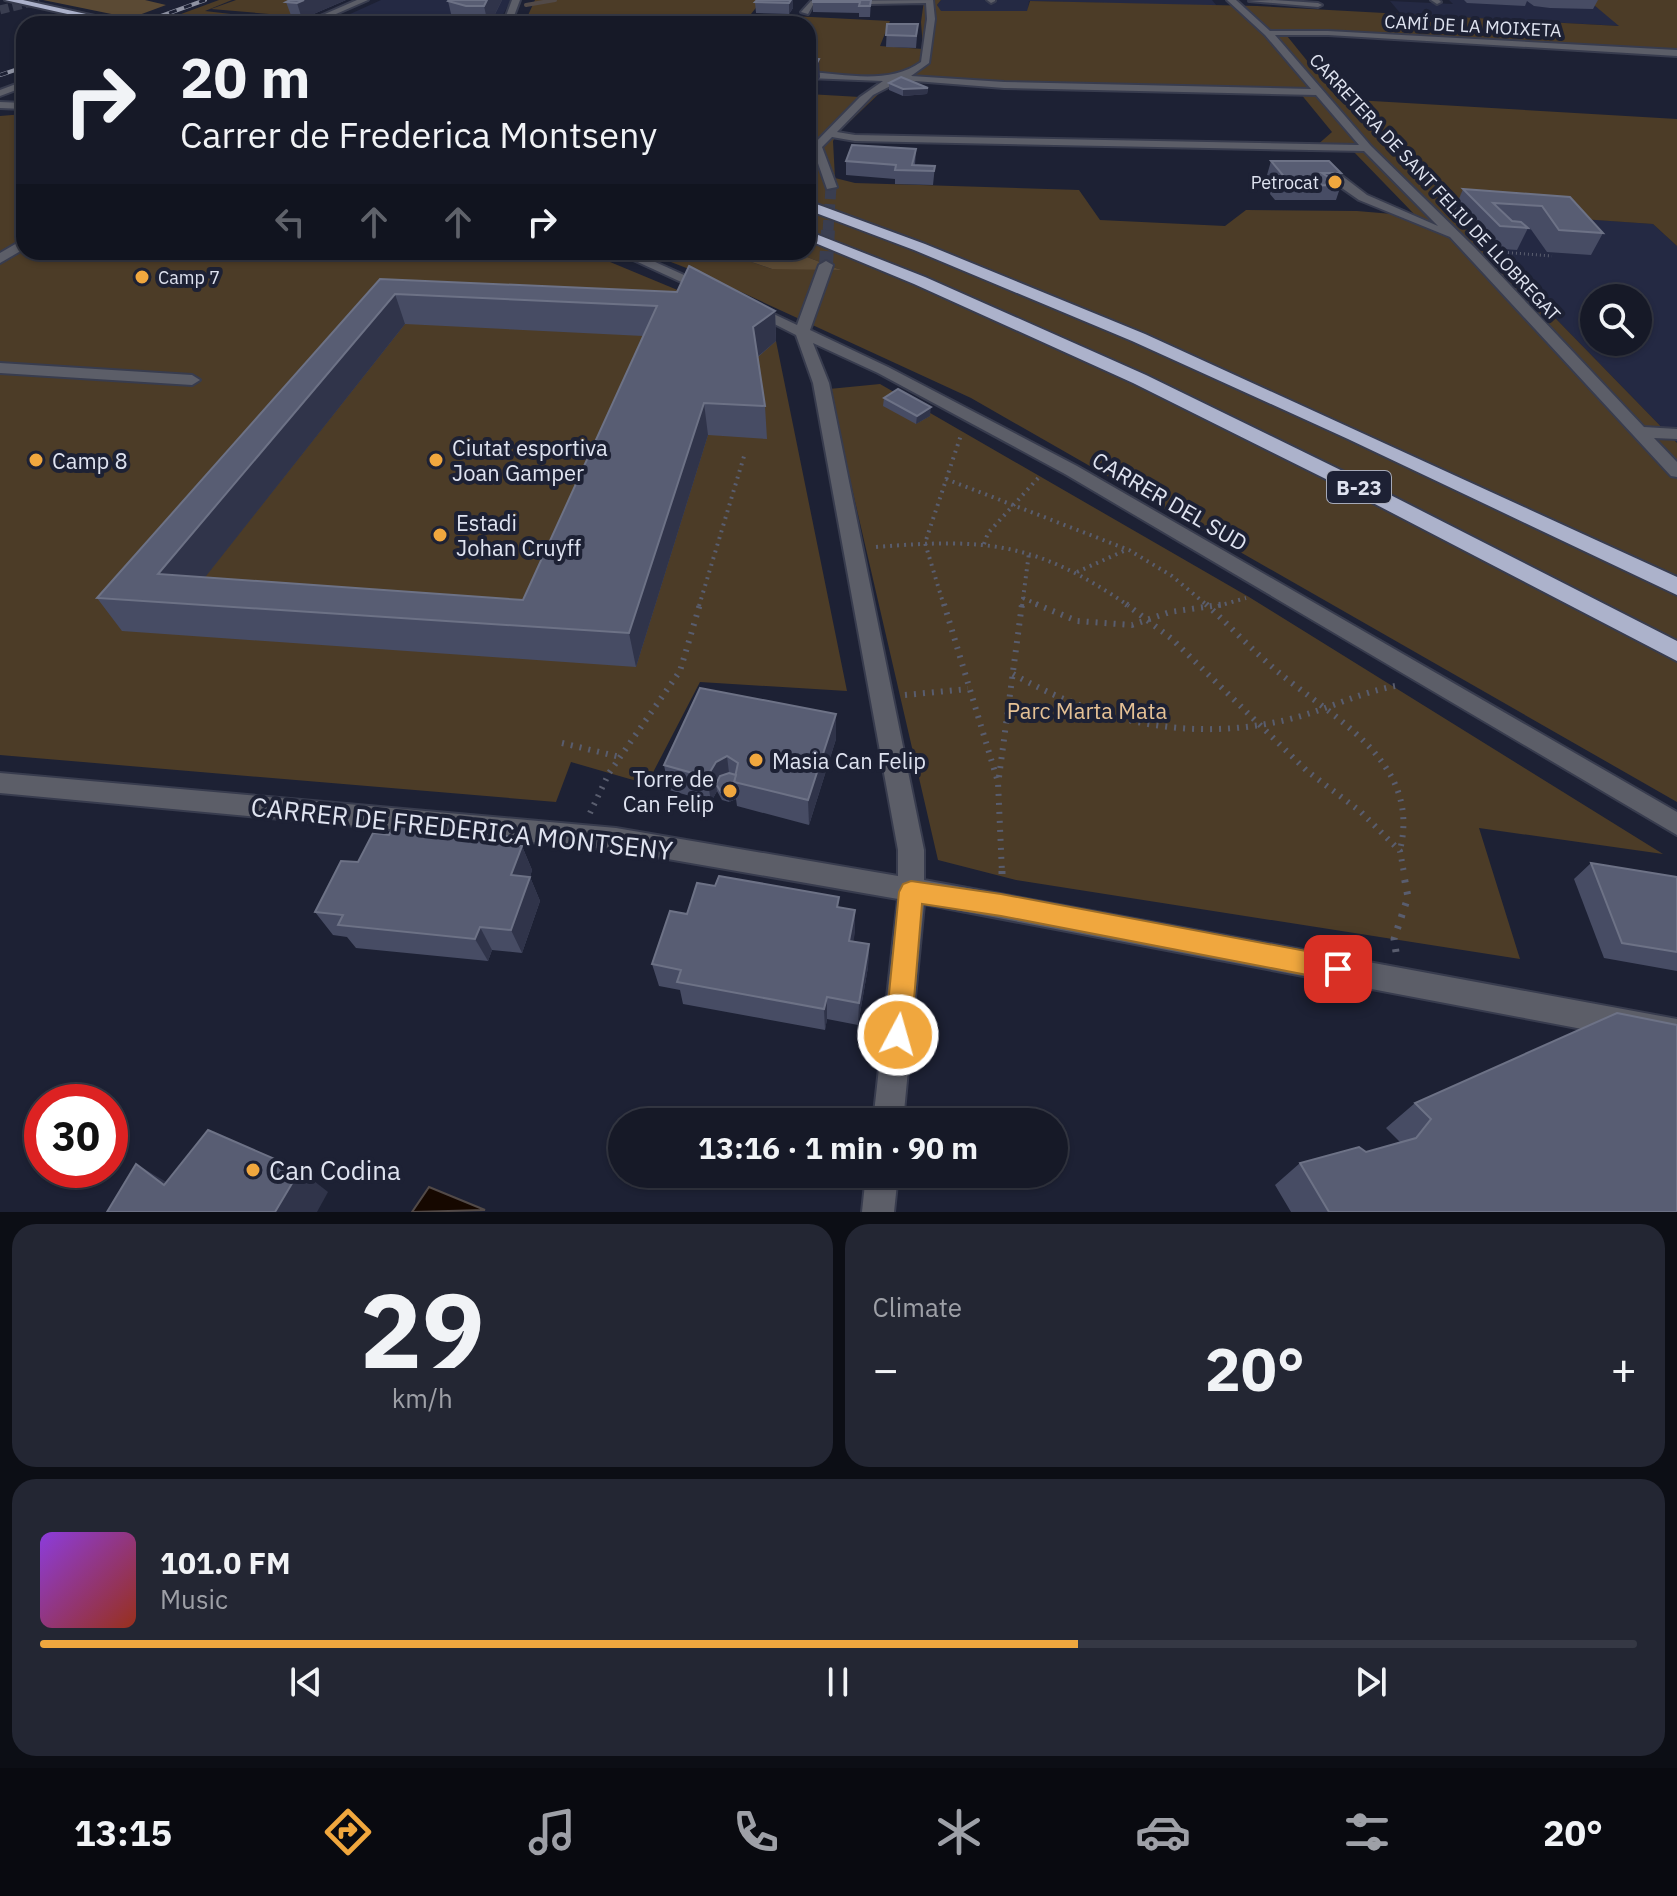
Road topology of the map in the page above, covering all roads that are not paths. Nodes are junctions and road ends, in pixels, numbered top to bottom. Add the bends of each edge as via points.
1 (10, 0) edge
2 (364, 0) edge
3 (849, 0) edge
4 (928, 0) edge
5 (1231, 0) edge
6 (1303, 0) edge
7 (1316, 0) edge
8 (1253, 1) edge
9 (805, 12) dead end
10 (86, 16) edge
11 (325, 16) edge
12 (1268, 33) junction
13 (1677, 53) edge
14 (816, 75) edge
15 (902, 79) junction
16 (1317, 92) junction
17 (1347, 125) junction
18 (830, 134) junction
19 (1337, 148) junction
20 (1367, 148) junction
21 (831, 187) tunnel mouth
22 (816, 208) edge
23 (816, 238) edge
24 (1460, 240) junction
25 (641, 260) edge
26 (826, 265) tunnel mouth
27 (718, 293) edge
28 (745, 305) edge
29 (802, 332) junction
30 (857, 358) junction
31 (0, 368) edge
32 (818, 373) junction
33 (192, 380) dead end
34 (1641, 432) junction
35 (1677, 434) edge
36 (1677, 472) edge
37 (1677, 587) edge
38 (1677, 652) edge
39 (0, 783) edge
40 (1677, 824) edge
41 (911, 892) junction
42 (1677, 1033) edge
43 (890, 1108) edge
44 (881, 1188) edge
45 (878, 1212) edge

1 - 10 highway
2 - 11 street
3 - 4 street
3 - 9 street via 808,3
4 - 15 street via 927,58
5 - 12 street, CARRETERA DE SANT FELIU DE LLOBREGAT
6 - 7 street
7 - 8 street via 1318,5
12 - 13 street, CAMÍ DE LA MOIXETA
12 - 16 street, CARRETERA DE SANT FELIU DE LLOBREGAT
14 - 15 street
15 - 16 street
15 - 18 street via 868,94
16 - 17 street, CARRETERA DE SANT FELIU DE LLOBREGAT
17 - 19 street
17 - 20 street, CARRETERA DE SANT FELIU DE LLOBREGAT
18 - 19 street
18 - 21 street via 817,146
19 - 20 street
19 - 24 street via 1318,161 1335,182
20 - 24 street, CARRETERA DE SANT FELIU DE LLOBREGAT
22 - 37 highway, B-23 via 1151,341
23 - 38 highway, B-23 via 1036,332 1300,457
24 - 34 street, CARRETERA DE SANT FELIU DE LLOBREGAT
25 - 27 street
26 - 29 street
28 - 29 street, CARRER DEL SUD
29 - 30 street, CARRER DEL SUD
29 - 32 street
30 - 32 street
30 - 40 street, CARRER DEL SUD via 1055,462
31 - 33 street
32 - 41 street via 911,850
34 - 35 street
34 - 36 street, CARRETERA DE SANT FELIU DE LLOBREGAT
39 - 41 street, CARRER DE FREDERICA MONTSENY via 616,839
41 - 42 street, CARRER DE FREDERICA MONTSENY
41 - 43 street
44 - 45 street

